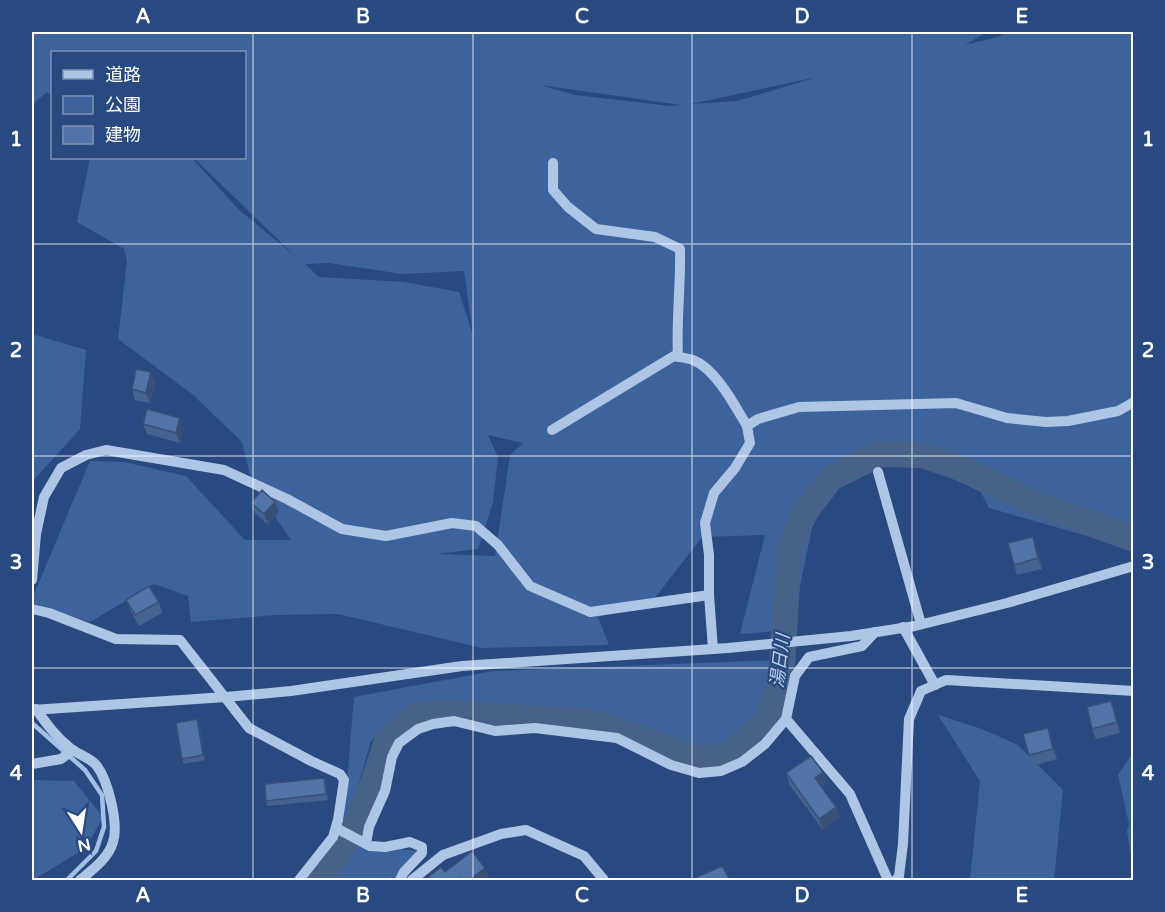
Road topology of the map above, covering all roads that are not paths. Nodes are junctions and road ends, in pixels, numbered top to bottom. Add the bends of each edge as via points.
1 (553, 163) dead end
2 (678, 357) junction
3 (1134, 402) edge
4 (747, 426) junction
5 (552, 430) dead end
6 (878, 472) dead end
7 (1134, 566) edge
8 (32, 580) edge
9 (709, 595) junction
10 (32, 609) edge
11 (921, 624) junction
12 (903, 627) junction
13 (875, 632) junction
14 (714, 649) junction
15 (935, 685) junction
16 (1134, 691) edge
17 (226, 697) junction
18 (34, 709) edge
19 (786, 719) junction
20 (73, 750) junction
21 (32, 764) edge
22 (336, 828) junction
23 (366, 844) junction
24 (80, 880) edge
25 (299, 880) edge
26 (400, 880) edge
27 (412, 880) edge
28 (604, 880) edge
29 (888, 880) edge
30 (896, 880) edge

1 - 2 street via 553,190 596,229 655,237 680,249
2 - 4 street via 694,360 712,375
2 - 5 street
3 - 4 street via 1118,411 1047,422 1007,418 956,403 799,407 758,418
4 - 9 street via 750,443 714,493 705,523 710,555
6 - 11 street
7 - 11 street
8 - 9 street via 44,497 61,468 106,450 224,470 342,529 386,536 452,523 476,526 498,545 530,586 590,612
9 - 14 street
10 - 17 street via 116,639 180,640
11 - 12 street
12 - 13 street
12 - 15 street
13 - 14 street
13 - 19 street via 862,646 809,657 795,676
14 - 17 street via 462,666
15 - 16 street via 946,680
15 - 30 street via 921,692 909,719 903,844
17 - 18 street
17 - 22 street via 249,728 340,774 344,780
18 - 20 street
19 - 23 street via 765,744 742,762 721,771 699,773 671,765 617,738 535,728 495,731 454,722 433,724 399,743
19 - 29 street via 849,794
20 - 21 street via 61,759
20 - 24 street via 96,764 114,813 114,841 102,861
22 - 23 street
22 - 25 street
23 - 26 street via 385,847 410,842 422,847 422,853
27 - 28 street via 443,855 501,834 526,830 584,856

